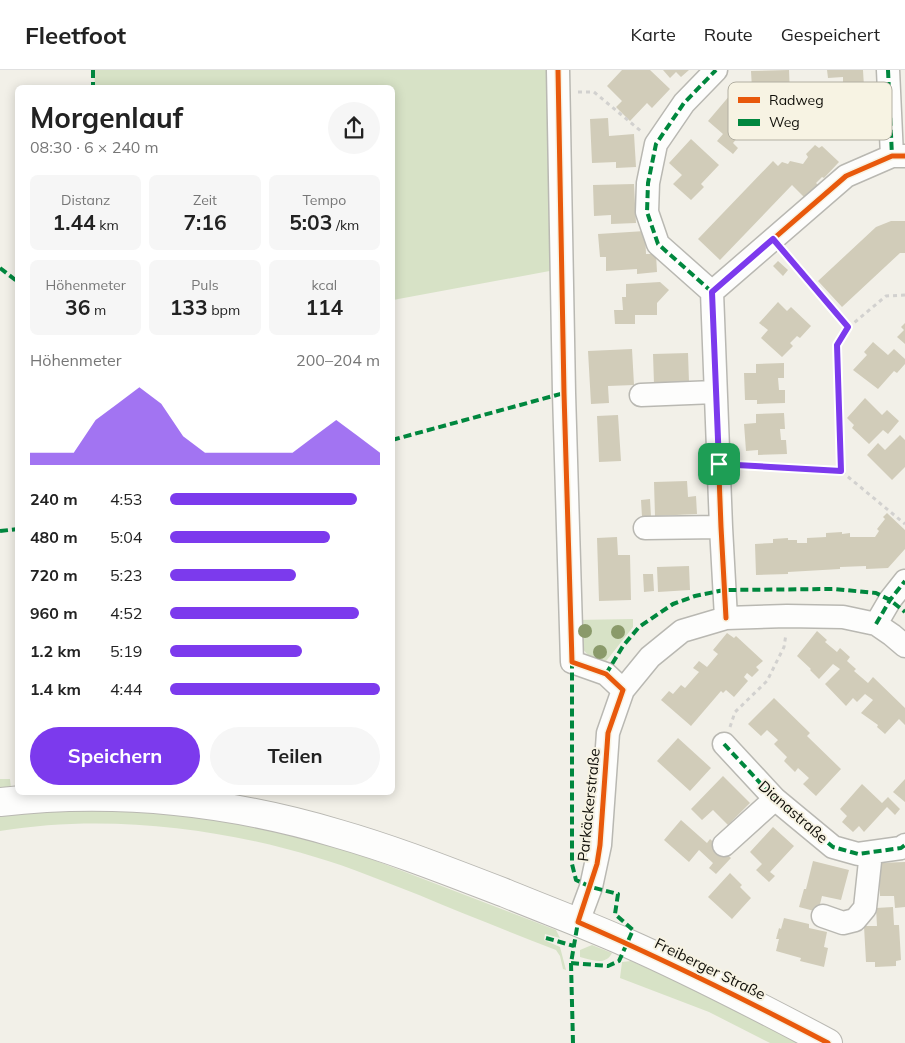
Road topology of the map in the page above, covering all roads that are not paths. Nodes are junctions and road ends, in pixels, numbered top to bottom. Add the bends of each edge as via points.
1 (558, 70) edge
2 (716, 70) edge
3 (892, 104) edge
4 (898, 156) edge
5 (712, 292) junction
6 (715, 392) junction
7 (641, 395) dead end
8 (720, 527) junction
9 (645, 528) dead end
10 (905, 581) edge
11 (726, 618) junction
12 (876, 624) junction
13 (905, 646) edge
14 (623, 690) junction
15 (724, 744) road end
16 (775, 799) junction
17 (0, 802) edge
18 (724, 845) dead end
19 (905, 845) edge
20 (871, 852) junction
21 (823, 916) dead end
22 (578, 922) junction
23 (828, 1043) edge

1 - 14 street via 572,662 606,674
2 - 5 street via 684,103 656,144 648,183 647,212 658,244
3 - 4 street
4 - 5 street via 846,176
5 - 6 street
6 - 7 street
6 - 8 street
8 - 9 street
8 - 11 street
10 - 12 street
11 - 12 street, Parkäckerstraße via 843,617
11 - 14 street, Parkäckerstraße via 682,631 650,657
12 - 13 street, Parkäckerstraße
14 - 22 street, Parkäckerstraße via 608,733 597,864
15 - 16 street, Dianastraße
16 - 18 street
16 - 20 street, Dianastraße via 833,847 858,854
17 - 22 main road, Freiberger Straße via 109,797 180,800 250,812 339,834
19 - 20 street, Dianastraße
20 - 21 street via 865,908 854,920 843,923
22 - 23 main road, Freiberger Straße via 745,999

